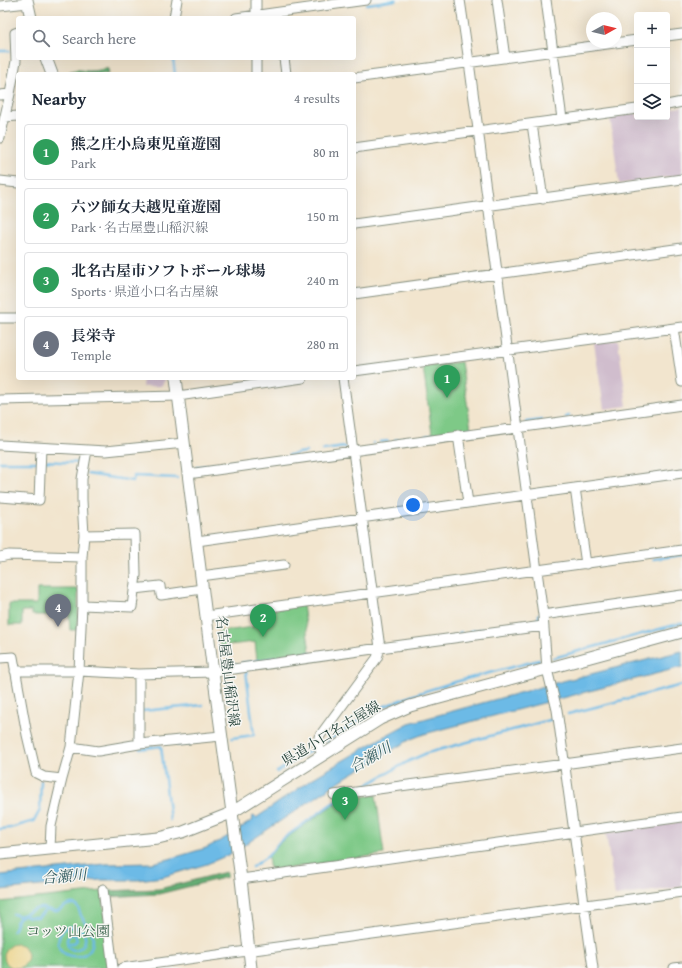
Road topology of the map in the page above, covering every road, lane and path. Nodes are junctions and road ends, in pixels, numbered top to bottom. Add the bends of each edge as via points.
1 (178, 0) edge
2 (256, 0) edge
3 (366, 0) edge
4 (460, 0) edge
5 (497, 0) edge
6 (546, 0) edge
7 (27, 2) edge
8 (326, 3) edge
9 (0, 6) edge
10 (278, 15) edge
11 (30, 16) edge
12 (174, 16) edge
13 (256, 16) edge
14 (267, 16) edge
15 (16, 33) edge
16 (682, 34) edge
17 (670, 36) edge
18 (634, 40) edge
19 (553, 52) junction
20 (505, 58) junction
21 (47, 60) edge
22 (256, 60) edge
23 (284, 60) edge
24 (469, 62) junction
25 (51, 72) edge
26 (256, 72) edge
27 (286, 72) edge
28 (356, 78) edge
29 (10, 94) junction
30 (0, 95) edge
31 (682, 102) edge
32 (670, 104) edge
33 (634, 109) edge
34 (16, 116) edge
35 (5, 117) junction
36 (562, 120) junction
37 (532, 124) junction
38 (478, 131) junction
39 (0, 138) edge
40 (356, 148) edge
41 (682, 179) edge
42 (0, 181) edge
43 (16, 183) edge
44 (543, 199) junction
45 (488, 206) junction
46 (356, 224) edge
47 (682, 248) edge
48 (497, 274) junction
49 (356, 294) edge
50 (0, 318) edge
51 (16, 318) edge
52 (678, 327) edge
53 (508, 351) junction
54 (356, 371) edge
55 (176, 380) edge
56 (274, 380) edge
57 (343, 380) edge
58 (682, 382) edge
59 (178, 396) junction
60 (0, 400) edge
61 (682, 405) edge
62 (518, 427) junction
63 (458, 435) junction
64 (184, 443) junction
65 (0, 445) edge
66 (41, 448) junction
67 (87, 450) junction
68 (353, 450) junction
69 (682, 473) edge
70 (188, 474) junction
71 (575, 488) junction
72 (527, 495) junction
73 (0, 497) edge
74 (468, 503) junction
75 (362, 518) junction
76 (84, 535) junction
77 (196, 541) junction
78 (682, 550) edge
79 (0, 557) edge
80 (82, 558) junction
81 (586, 564) junction
82 (284, 565) dead end
83 (537, 570) junction
84 (201, 576) junction
85 (202, 589) junction
86 (134, 590) junction
87 (372, 593) junction
88 (682, 595) edge
89 (82, 604) junction
90 (543, 615) junction
91 (206, 616) junction
92 (543, 626) junction
93 (682, 632) edge
94 (380, 648) junction
95 (0, 658) edge
96 (15, 671) junction
97 (79, 671) junction
98 (213, 672) junction
99 (548, 673) junction
100 (139, 674) junction
101 (221, 736) junction
102 (139, 744) junction
103 (71, 747) junction
104 (682, 748) edge
105 (323, 755) junction
106 (565, 764) junction
107 (62, 779) junction
108 (334, 795) dead end
109 (231, 813) junction
110 (682, 817) edge
111 (574, 832) junction
112 (50, 849) junction
113 (0, 854) edge
114 (241, 878) junction
115 (103, 889) dead end
116 (682, 892) edge
117 (584, 906) junction
118 (249, 951) junction
119 (179, 964) edge
120 (682, 967) edge
121 (114, 968) edge
122 (122, 968) edge
123 (251, 968) edge
124 (593, 968) edge
125 (674, 968) edge

1 - 12 street
2 - 13 street
3 - 8 street
4 - 24 street
5 - 20 street
6 - 19 street
7 - 9 street
7 - 11 main road
8 - 10 street
10 - 14 street
15 - 29 street via 16,61
16 - 17 street
18 - 19 street
19 - 20 street
19 - 36 street
20 - 24 street
21 - 25 main road
22 - 26 street
23 - 27 street
24 - 28 street
24 - 38 street
29 - 30 street
29 - 35 street
31 - 32 street
33 - 36 street
34 - 35 street
35 - 39 street
36 - 37 street
37 - 38 street
37 - 44 street
38 - 40 street
38 - 45 street
41 - 44 street
42 - 43 street
44 - 45 street
45 - 46 street
45 - 48 street
47 - 48 street
48 - 49 street
48 - 53 street
50 - 51 street
52 - 53 street
52 - 58 street
53 - 54 street
53 - 62 street
55 - 59 main road, 名古屋豊山稲沢線
56 - 59 street
57 - 68 street
59 - 60 street
59 - 64 main road, 名古屋豊山稲沢線
61 - 62 street
62 - 63 street
62 - 72 street
63 - 68 street
63 - 74 street
64 - 67 street via 106,451
64 - 70 main road, 名古屋豊山稲沢線
65 - 66 street
66 - 67 street
66 - 73 street via 39,500
67 - 76 street via 82,479
68 - 70 street
68 - 75 street
69 - 71 street
70 - 77 main road, 名古屋豊山稲沢線
71 - 72 street
71 - 81 street
72 - 74 street
72 - 83 street
74 - 75 street
75 - 77 street
75 - 87 street
76 - 80 street
76 - 86 street via 135,534
77 - 84 main road, 名古屋豊山稲沢線
78 - 81 street
79 - 80 street via 9,555
80 - 89 street
81 - 83 street
82 - 84 street
83 - 87 street
83 - 90 street
84 - 85 main road, 名古屋豊山稲沢線
85 - 86 street via 161,595 160,586
85 - 91 main road, 名古屋豊山稲沢線
86 - 89 street via 132,607
87 - 91 street
87 - 94 street
88 - 90 street
89 - 97 street
90 - 92 street
91 - 98 main road, 名古屋豊山稲沢線
92 - 94 street
92 - 99 street
93 - 99 main road, 県道小口名古屋線
94 - 98 street
94 - 105 street via 377,658 319,737 318,746
95 - 96 street via 13,657
96 - 97 street
96 - 107 street via 36,773 44,777
97 - 100 street
97 - 103 street
98 - 100 street
98 - 101 main road, 名古屋豊山稲沢線
99 - 105 main road, 県道小口名古屋線 via 410,706 380,719
99 - 106 street
100 - 102 street
101 - 102 street
101 - 109 main road, 名古屋豊山稲沢線
102 - 103 street via 98,751
103 - 107 street
104 - 106 street
105 - 109 main road, 県道小口名古屋線
106 - 108 street
106 - 111 street
107 - 112 street via 51,826
109 - 112 main road, 県道小口名古屋線 via 180,833 158,838
109 - 114 main road, 名古屋豊山稲沢線
110 - 111 street
111 - 114 street
111 - 117 street
112 - 113 main road, 県道小口名古屋線
114 - 118 main road, 名古屋豊山稲沢線
115 - 121 street
116 - 117 street
117 - 118 street
117 - 124 street
118 - 119 street
118 - 123 main road, 名古屋豊山稲沢線
119 - 122 street
120 - 125 street

